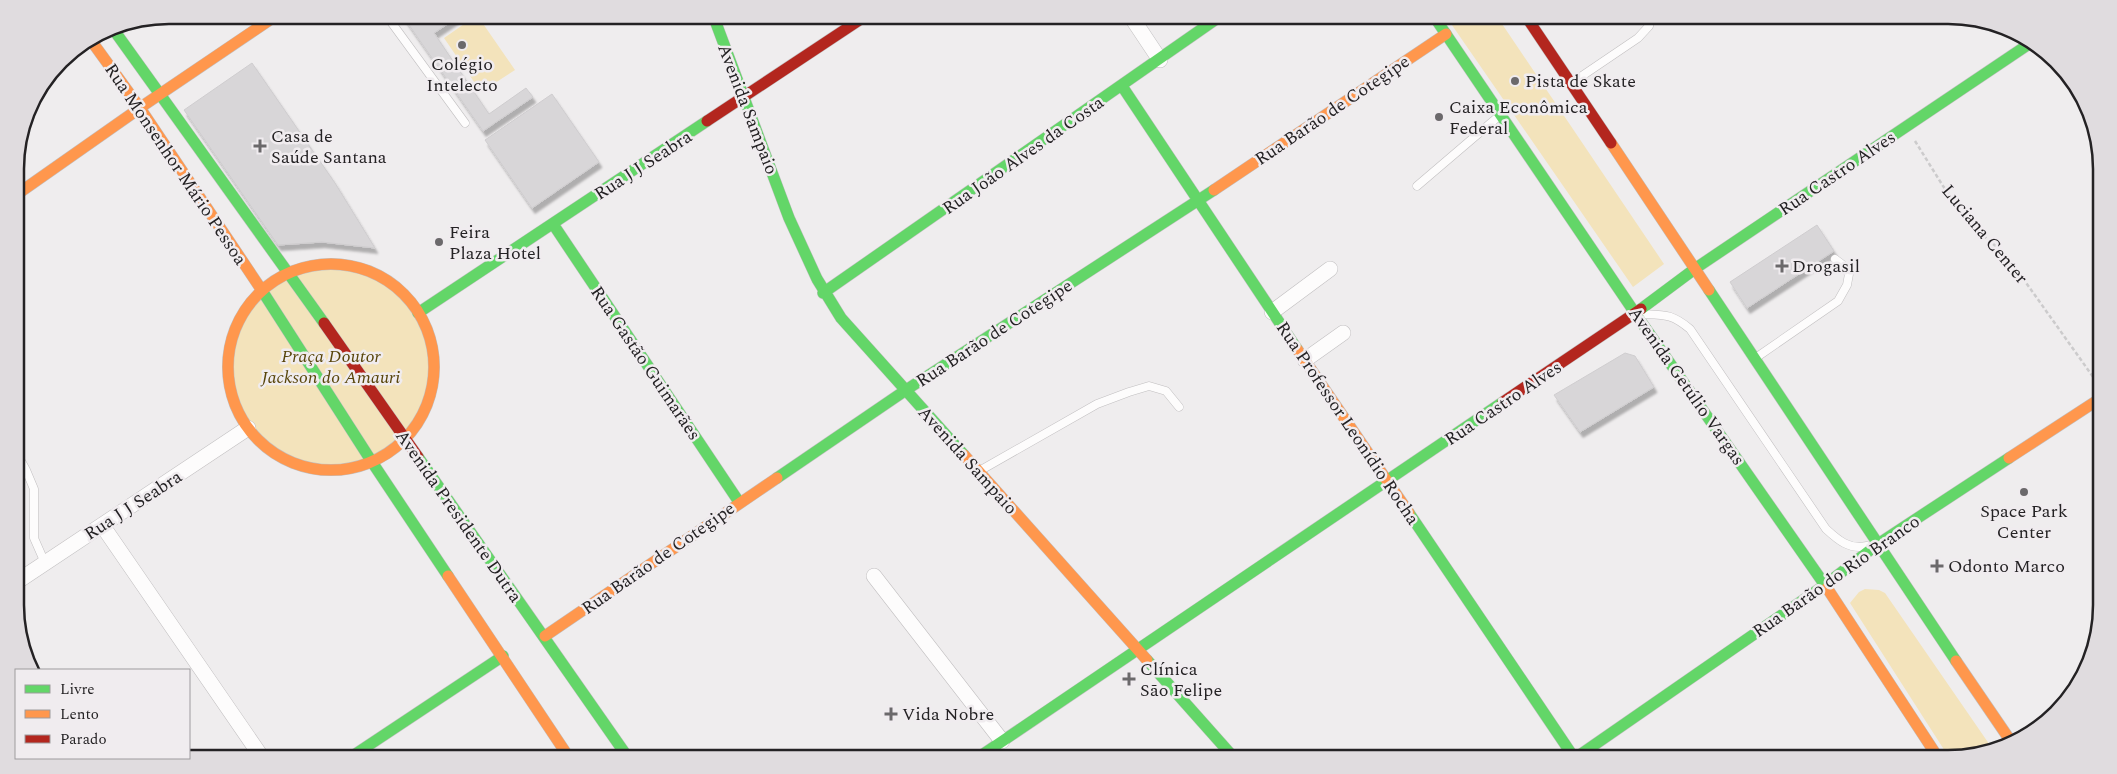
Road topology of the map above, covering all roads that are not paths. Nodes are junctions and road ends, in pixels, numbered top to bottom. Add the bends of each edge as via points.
1 (265, 24) edge
2 (393, 24) edge
3 (716, 24) edge
4 (854, 24) edge
5 (1136, 24) edge
6 (1210, 24) edge
7 (1439, 24) edge
8 (1531, 24) edge
9 (1650, 24) edge
10 (116, 34) edge
11 (1446, 34) junction
12 (94, 44) edge
13 (2026, 46) edge
14 (1160, 60) junction
15 (1571, 83) junction
16 (1122, 86) junction
17 (160, 94) junction
18 (745, 98) junction
19 (140, 108) junction
20 (1501, 114) junction
21 (465, 123) dead end
22 (1417, 186) dead end
23 (24, 189) edge
24 (1197, 201) junction
25 (553, 224) junction
26 (1835, 258) dead end
27 (1696, 268) junction
28 (1330, 269) dead end
29 (288, 272) junction
30 (262, 290) junction
31 (824, 293) junction
32 (1272, 312) junction
33 (418, 313) junction
34 (1635, 313) junction
35 (1343, 333) dead end
36 (1755, 358) junction
37 (1305, 360) junction
38 (906, 390) junction
39 (2093, 403) edge
40 (1179, 407) dead end
41 (248, 428) junction
42 (404, 439) junction
43 (372, 462) junction
44 (24, 466) edge
45 (979, 471) junction
46 (1388, 481) junction
47 (739, 502) junction
48 (102, 525) junction
49 (1878, 544) junction
50 (46, 562) junction
51 (874, 576) dead end
52 (24, 577) edge
53 (1826, 585) junction
54 (545, 636) junction
55 (1138, 648) junction
56 (503, 656) junction
57 (2008, 737) edge
58 (1002, 741) junction
59 (257, 750) edge
60 (362, 750) edge
61 (564, 750) edge
62 (624, 750) edge
63 (989, 750) edge
64 (1227, 750) edge
65 (1569, 750) edge
66 (1588, 750) edge
67 (1933, 750) edge

1 - 17 main road
2 - 21 lane
3 - 18 main road, Avenida Sampaio
4 - 18 main road, Rua J J Seabra
5 - 14 street
6 - 14 main road, Rua João Alves da Costa
7 - 11 main road, Avenida Getúlio Vargas
8 - 15 main road
9 - 15 lane via 1638,38
10 - 17 main road, Rua Monsenhor Mário Pessoa
11 - 20 main road, Avenida Getúlio Vargas
11 - 24 main road, Rua Barão de Cotegipe
12 - 19 main road, Rua Monsenhor Mário Pessoa
13 - 27 main road, Rua Castro Alves
14 - 16 main road, Rua João Alves da Costa
15 - 27 main road
16 - 24 main road, Rua Professor Leonídio Rocha
16 - 31 main road, Rua João Alves da Costa
17 - 19 main road
17 - 29 main road, Rua Monsenhor Mário Pessoa
18 - 25 main road, Rua J J Seabra
18 - 31 main road, Avenida Sampaio via 788,216
19 - 23 main road
19 - 30 main road, Rua Monsenhor Mário Pessoa
20 - 22 lane
20 - 34 main road, Avenida Getúlio Vargas
24 - 32 main road, Rua Professor Leonídio Rocha
24 - 38 main road, Rua Barão de Cotegipe
25 - 33 main road, Rua J J Seabra
25 - 47 main road, Rua Gastão Guimarães
26 - 36 lane via 1849,274 1838,301
27 - 34 main road, Rua Castro Alves
27 - 36 main road
28 - 32 street
29 - 30 main road
29 - 33 main road via 312,265 355,267 390,283 406,296
29 - 42 main road, Avenida Presidente Dutra
30 - 41 main road via 239,319 231,340 228,362 236,408
30 - 43 main road
31 - 38 main road, Avenida Sampaio via 841,318
32 - 37 main road, Rua Professor Leonídio Rocha
33 - 42 main road via 428,336 433,360 432,387 425,408
34 - 46 main road, Rua Castro Alves
34 - 49 lane via 1663,314 1676,318 1690,329 1826,529 1841,543 1860,548
34 - 53 main road, Avenida Getúlio Vargas
35 - 37 street
36 - 49 main road
37 - 46 main road, Rua Professor Leonídio Rocha
38 - 45 main road, Avenida Sampaio
38 - 47 main road, Rua Barão de Cotegipe
39 - 49 main road, Rua Barão do Rio Branco
40 - 45 lane via 1166,391 1149,386 1129,392 1097,404
41 - 43 main road via 273,452 297,464 323,470
41 - 48 street, Rua J J Seabra
42 - 43 main road
42 - 54 main road, Avenida Presidente Dutra
43 - 56 main road
44 - 50 lane via 34,489 34,538
45 - 55 main road, Avenida Sampaio
46 - 55 main road, Rua Castro Alves
46 - 65 main road, Rua Professor Leonídio Rocha
47 - 54 main road, Rua Barão de Cotegipe
48 - 50 street, Rua J J Seabra
48 - 59 street
49 - 53 main road, Rua Barão do Rio Branco
49 - 57 main road
50 - 52 street, Rua J J Seabra
51 - 58 street
53 - 66 main road, Rua Barão do Rio Branco
53 - 67 main road, Avenida Getúlio Vargas
54 - 62 main road, Avenida Presidente Dutra
55 - 58 main road, Rua Castro Alves
55 - 64 main road, Avenida Sampaio
56 - 60 main road
56 - 61 main road
58 - 63 main road, Rua Castro Alves

